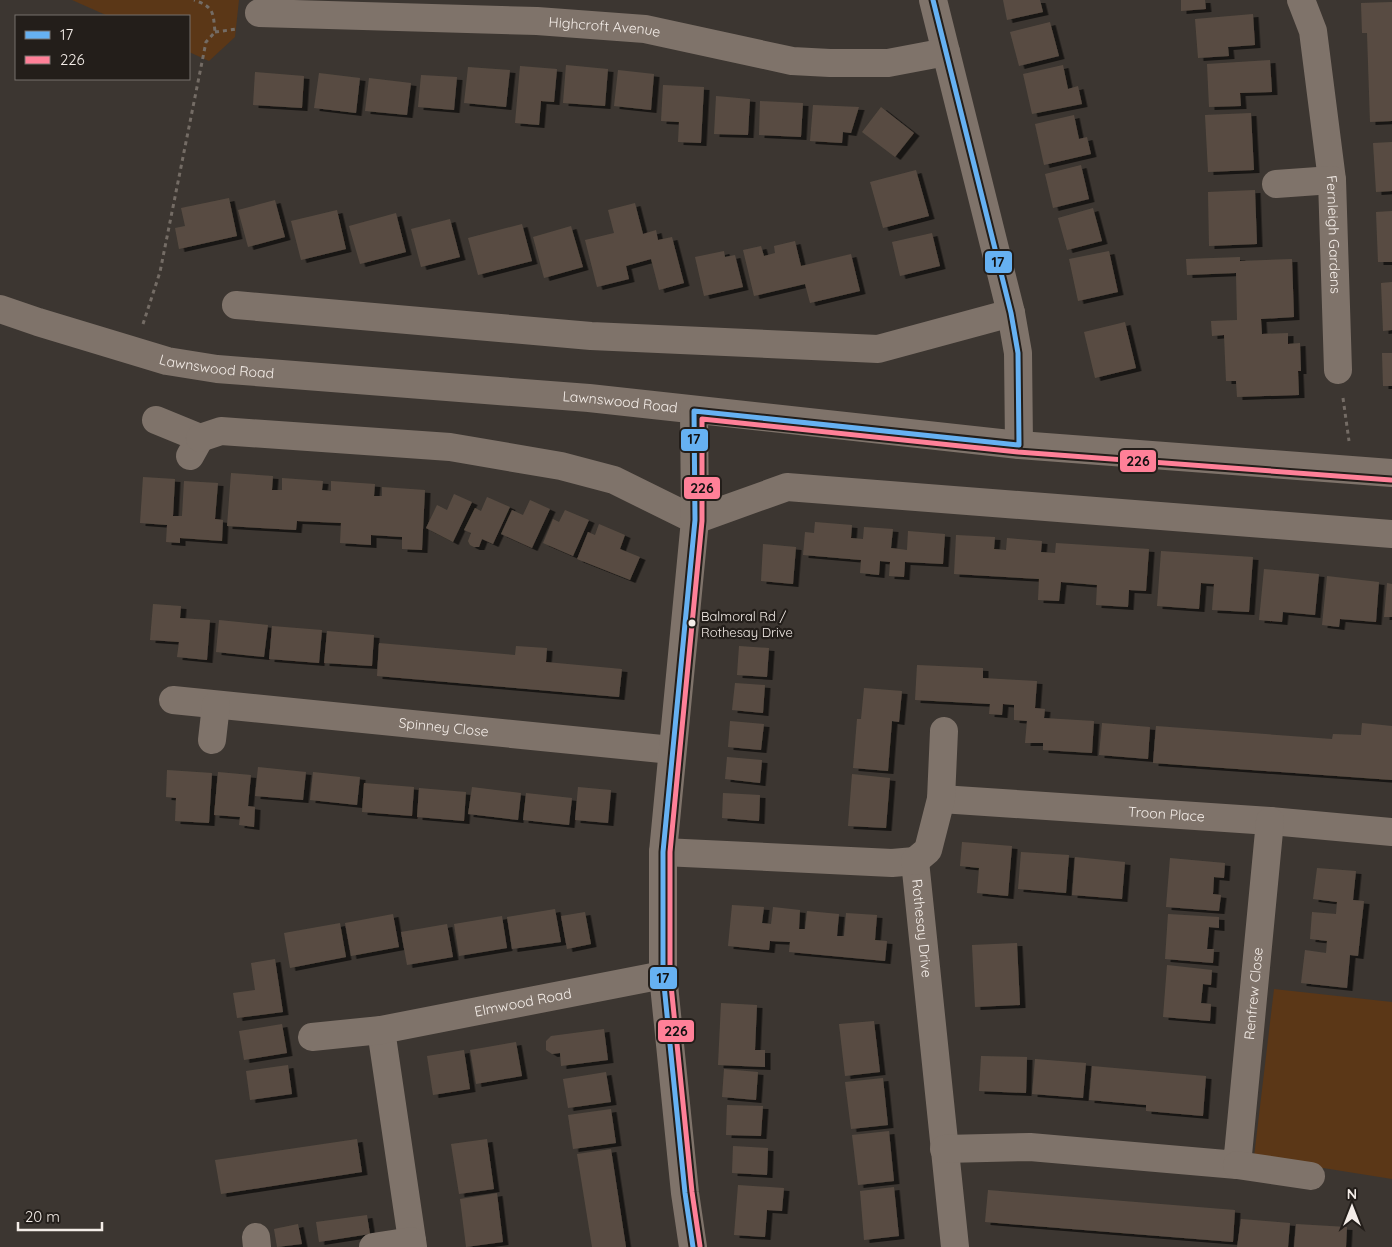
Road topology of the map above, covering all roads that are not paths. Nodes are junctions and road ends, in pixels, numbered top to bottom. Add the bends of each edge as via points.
1 (933, 0) edge
2 (1301, 0) edge
3 (258, 15) edge
4 (946, 52) junction
5 (1332, 180) junction
6 (1276, 184) dead end
7 (236, 305) dead end
8 (3, 309) edge
9 (1011, 314) junction
10 (1338, 370) road end
11 (694, 411) junction
12 (156, 420) dead end
13 (1019, 445) junction
14 (1392, 473) edge
15 (695, 520) junction
16 (1392, 534) edge
17 (173, 700) dead end
18 (216, 705) junction
19 (944, 731) dead end
20 (212, 740) dead end
21 (672, 750) junction
22 (941, 799) junction
23 (1270, 822) junction
24 (1392, 832) edge
25 (663, 852) junction
26 (915, 861) junction
27 (663, 975) junction
28 (381, 1030) junction
29 (312, 1037) dead end
30 (944, 1149) junction
31 (1237, 1165) junction
32 (1311, 1176) dead end
33 (412, 1244) edge
34 (373, 1247) edge
35 (693, 1247) edge
36 (955, 1247) edge

1 - 4 street
2 - 5 street, Fernleigh Gardens via 1313,31
3 - 4 street, Highcroft Avenue via 537,21 645,29 792,61 888,63
4 - 9 street
5 - 6 street
5 - 10 street, Fernleigh Gardens
7 - 9 street via 592,336 878,348
8 - 11 street, Lawnswood Road via 167,361 217,369 589,398
9 - 13 street via 1018,353
11 - 13 street, Lawnswood Road
11 - 15 street
12 - 15 street via 195,447 221,431 450,447 561,466 614,480
13 - 14 street, Lawnswood Road
15 - 16 street via 787,487
15 - 21 street
17 - 18 street, Spinney Close
18 - 20 street
18 - 21 street, Spinney Close
19 - 22 street
21 - 25 street
22 - 23 street, Troon Place
22 - 26 street via 928,850
23 - 24 street, Troon Place
23 - 31 street, Renfrew Close
25 - 26 street, Rothesay Drive via 892,863
25 - 27 street
26 - 30 street, Rothesay Drive
27 - 28 street, Elmwood Road
27 - 35 street
28 - 29 street, Elmwood Road
28 - 33 street
30 - 31 street via 1030,1147
30 - 36 street, Rothesay Drive
31 - 32 street
33 - 34 street

